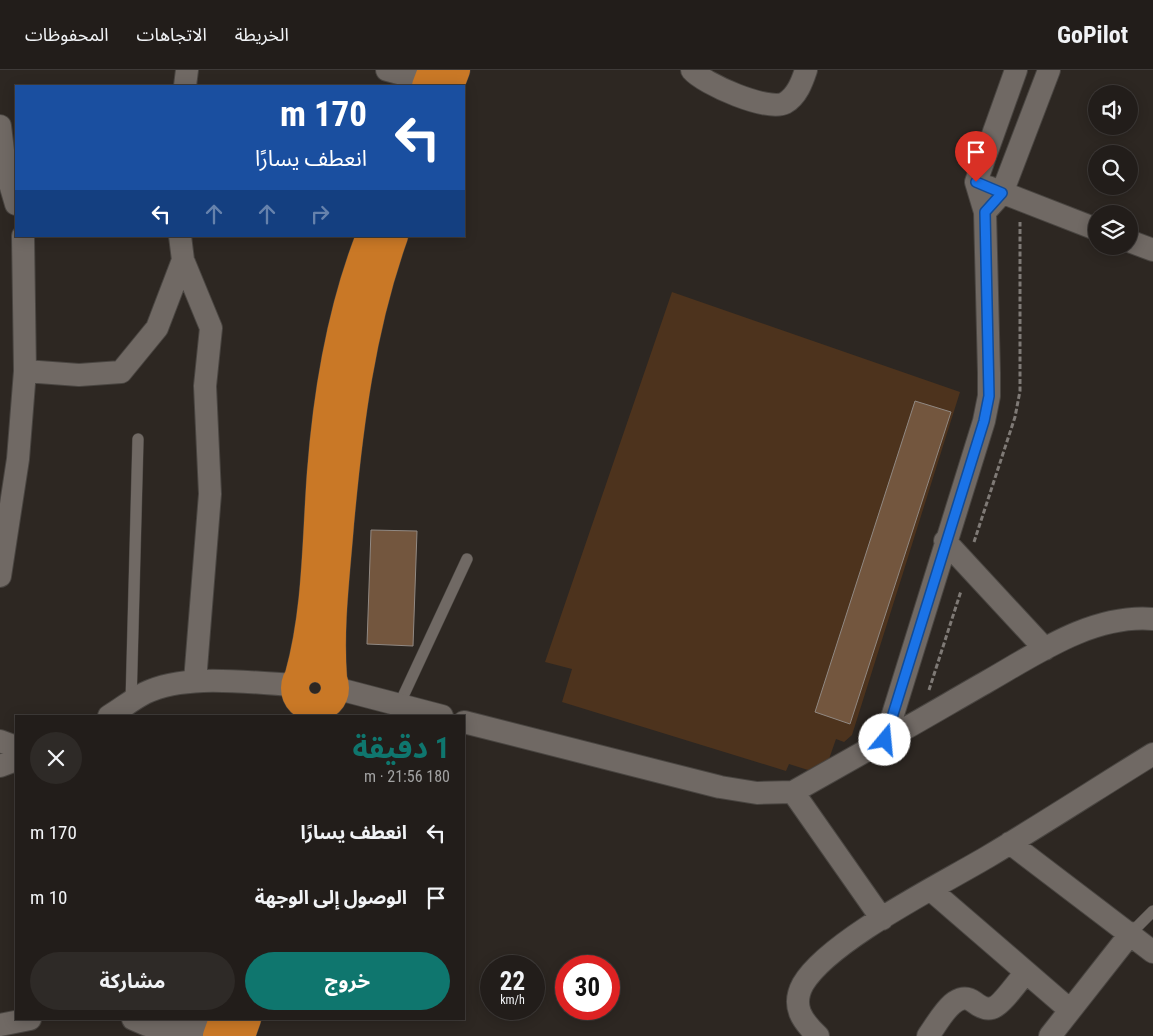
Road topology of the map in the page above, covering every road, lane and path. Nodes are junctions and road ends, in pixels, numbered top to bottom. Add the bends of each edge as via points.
1 (187, 70) edge
2 (387, 70) edge
3 (456, 70) edge
4 (692, 70) edge
5 (806, 70) edge
6 (1016, 70) edge
7 (1049, 70) edge
8 (434, 81) edge
9 (185, 85) edge
10 (0, 126) edge
11 (976, 182) junction
12 (1012, 197) junction
13 (15, 200) edge
14 (985, 212) junction
15 (1088, 226) edge
16 (23, 237) edge
17 (180, 237) edge
18 (370, 237) edge
19 (394, 237) edge
20 (1138, 244) edge
21 (1153, 250) edge
22 (183, 260) junction
23 (25, 371) junction
24 (138, 439) dead end
25 (975, 538) junction
26 (945, 541) junction
27 (981, 545) dead end
28 (467, 559) dead end
29 (969, 565) junction
30 (0, 576) edge
31 (1153, 619) edge
32 (1045, 649) junction
33 (195, 681) junction
34 (299, 695) edge
35 (927, 695) dead end
36 (332, 696) edge
37 (131, 703) junction
38 (399, 705) junction
39 (111, 715) edge
40 (438, 715) edge
41 (465, 722) edge
42 (885, 740) junction
43 (0, 741) edge
44 (15, 747) edge
45 (1153, 754) edge
46 (15, 760) edge
47 (0, 766) edge
48 (793, 792) junction
49 (1010, 843) junction
50 (931, 890) junction
51 (1153, 911) edge
52 (882, 919) junction
53 (1131, 933) junction
54 (1153, 952) edge
55 (1026, 972) junction
56 (1070, 1010) junction
57 (25, 1020) edge
58 (245, 1020) edge
59 (0, 1025) edge
60 (143, 1026) edge
61 (225, 1031) edge
62 (818, 1036) edge
63 (928, 1036) edge
64 (1050, 1036) edge

1 - 9 street
2 - 8 street
3 - 8 highway
4 - 5 street via 698,77 719,87 769,105 784,104 792,98
6 - 11 street
7 - 12 street
10 - 13 street
11 - 12 street
11 - 14 street
12 - 14 street
12 - 15 street
12 - 25 path via 1019,234 1020,391 1015,417
14 - 26 street via 989,396
16 - 23 street
17 - 22 street
18 - 34 highway via 351,298 333,379 321,471 311,613
19 - 36 highway via 365,338 349,427 332,613
20 - 21 street
22 - 23 street via 157,328 121,372 79,375
22 - 33 street via 211,328 205,386 210,494
23 - 30 street via 18,459
24 - 37 lane
25 - 27 path
25 - 29 path
26 - 29 street
26 - 42 street
28 - 38 lane
29 - 32 street
29 - 35 path
31 - 32 street via 1095,626
32 - 42 street
33 - 34 street
33 - 37 street via 145,693
34 - 36 highway via 317,707
34 - 36 highway via 313,668 321,668
36 - 38 street
37 - 39 street
38 - 40 street
41 - 48 street via 720,788 757,793
42 - 48 street
43 - 44 street
45 - 49 street
46 - 47 street
48 - 52 street
49 - 50 street
49 - 53 street
50 - 52 street
50 - 55 street
51 - 53 lane
52 - 62 street via 821,962 803,985 797,1005 800,1018
53 - 54 street
53 - 56 street
55 - 56 street
55 - 63 street via 991,1009 982,1008 968,998 960,998
56 - 64 street
57 - 59 street
58 - 61 highway
60 - 61 street

